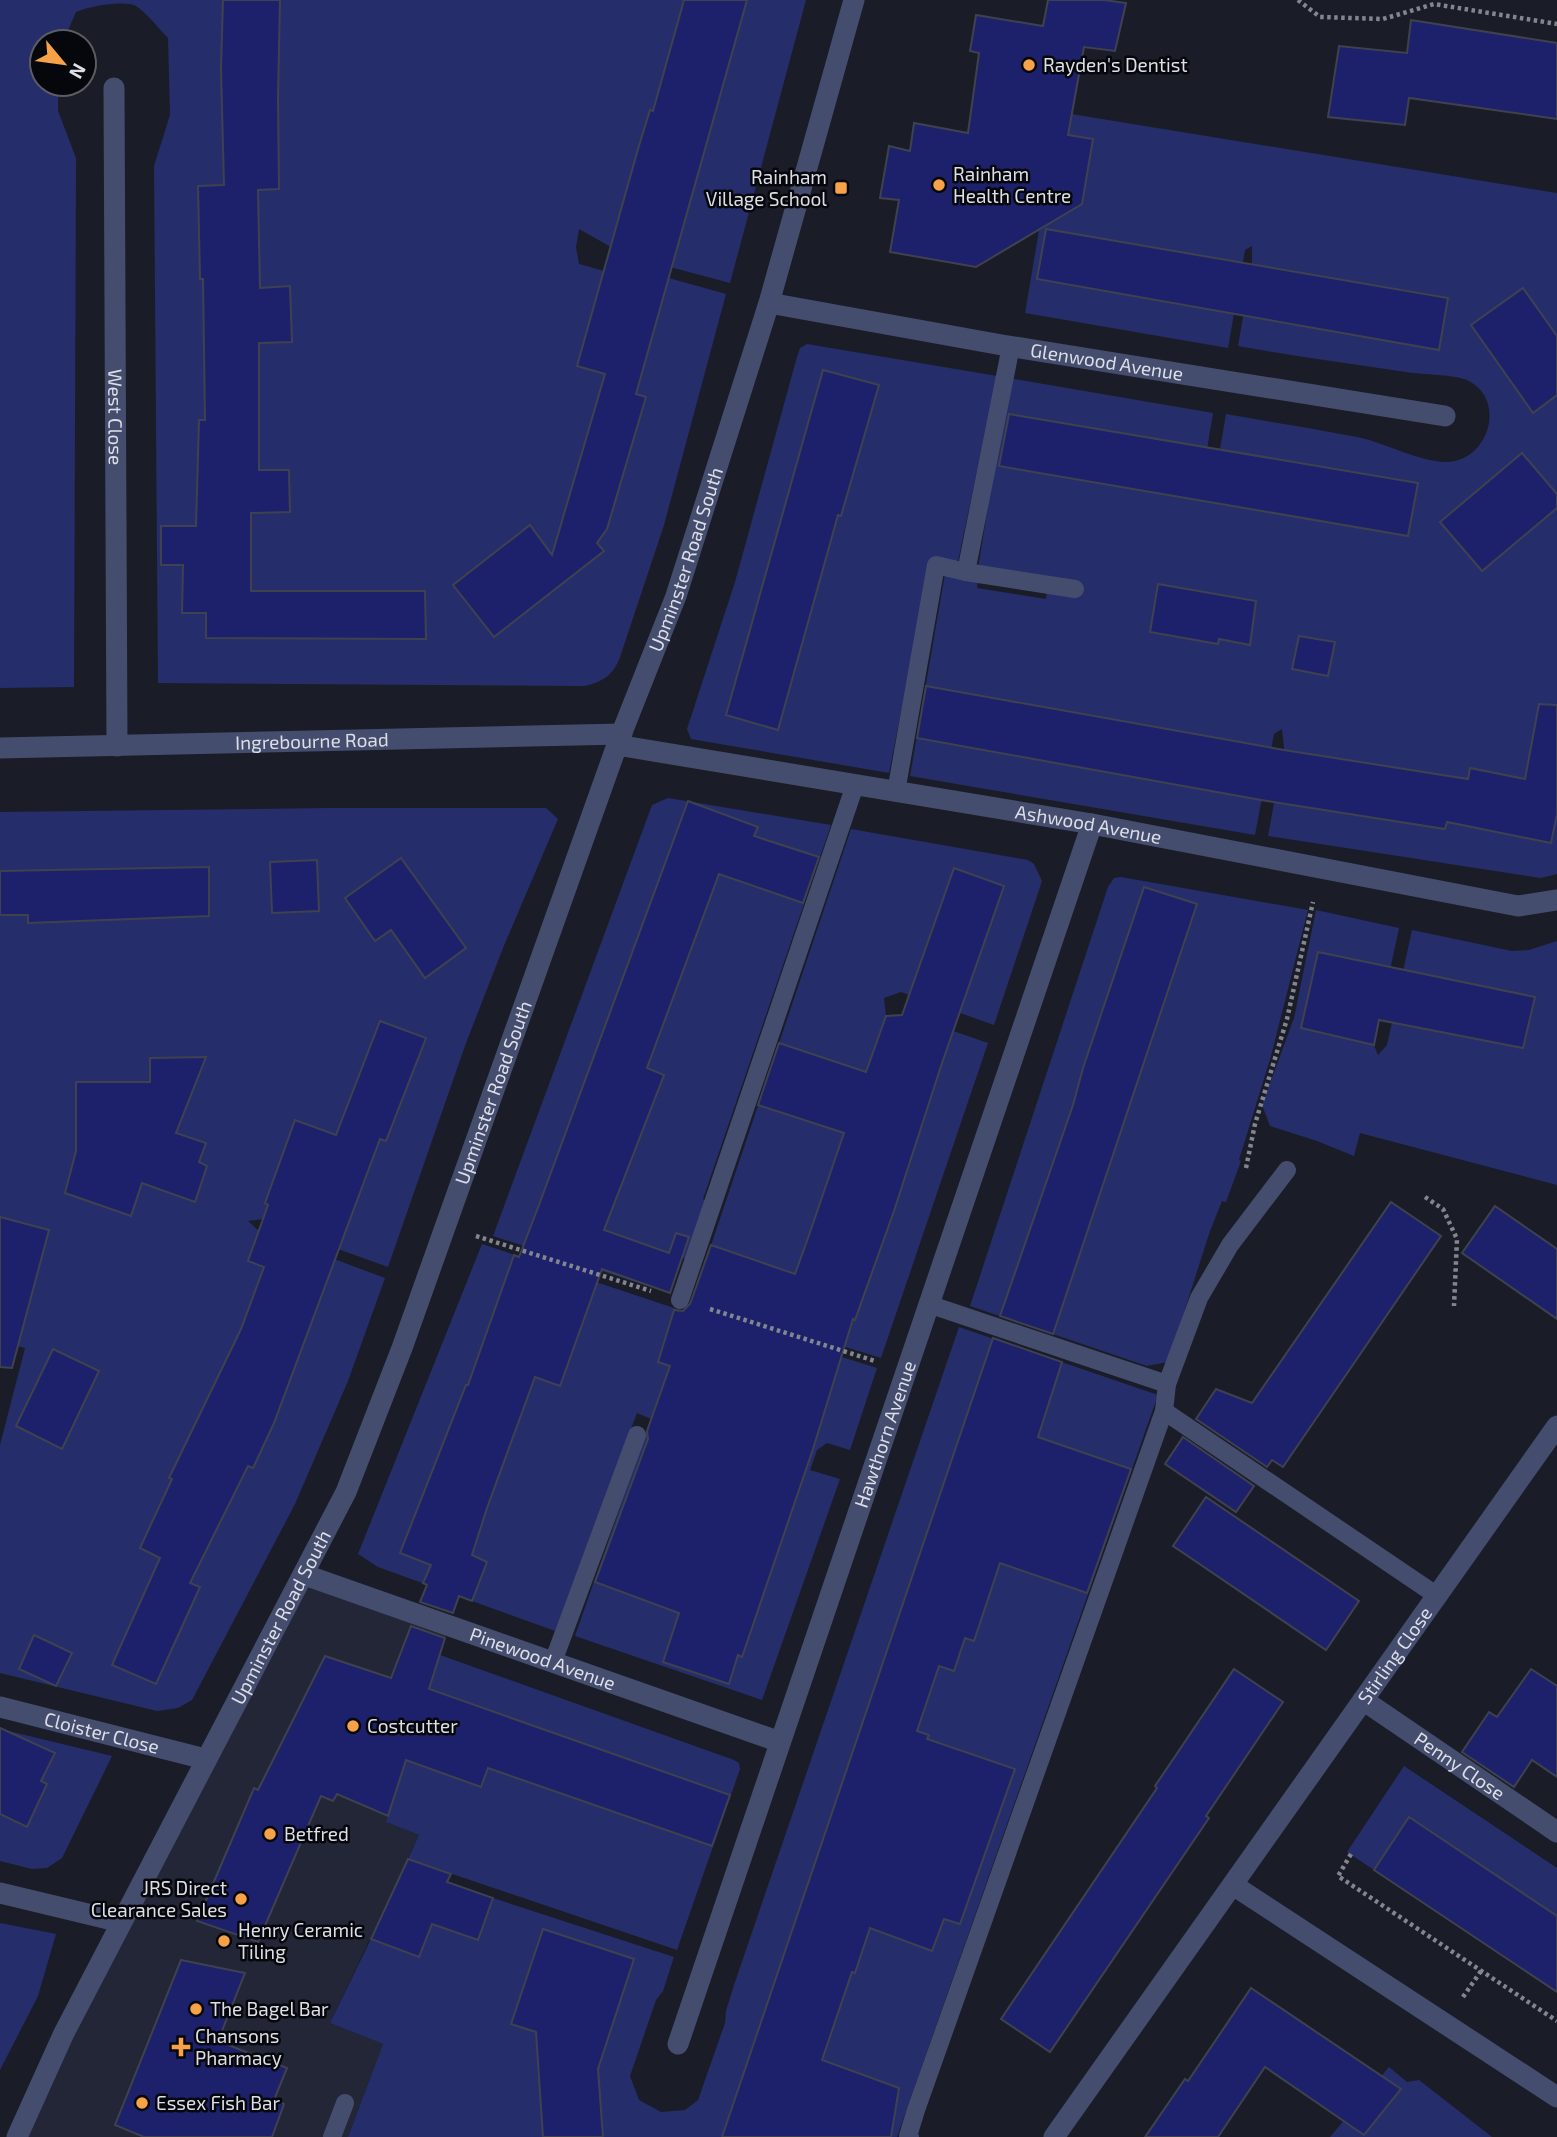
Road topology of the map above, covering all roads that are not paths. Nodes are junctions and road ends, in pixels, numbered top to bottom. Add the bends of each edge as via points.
1 (854, 0) edge
2 (114, 89) dead end
3 (769, 303) junction
4 (1011, 346) junction
5 (1445, 416) dead end
6 (966, 572) junction
7 (1075, 589) dead end
8 (619, 739) junction
9 (117, 746) junction
10 (0, 748) edge
11 (855, 785) junction
12 (896, 792) junction
13 (1091, 824) junction
14 (1557, 900) edge
15 (1287, 1170) dead end
16 (680, 1300) dead end
17 (928, 1304) junction
18 (1167, 1384) junction
19 (1164, 1411) junction
20 (1557, 1426) edge
21 (637, 1436) dead end
22 (304, 1575) junction
23 (1436, 1595) junction
24 (553, 1662) junction
25 (1363, 1700) junction
26 (0, 1707) edge
27 (780, 1742) junction
28 (205, 1759) junction
29 (1557, 1832) edge
30 (1233, 1885) junction
31 (0, 1893) edge
32 (121, 1922) junction
33 (678, 2045) dead end
34 (1557, 2097) edge
35 (345, 2103) dead end
36 (17, 2137) edge
37 (332, 2137) edge
38 (908, 2137) edge
39 (1054, 2137) edge

1 - 3 street, Upminster Road South
2 - 9 street, West Close
3 - 4 street, Glenwood Avenue
3 - 8 street, Upminster Road South via 676,596
4 - 5 street, Glenwood Avenue
4 - 6 lane
6 - 7 lane
6 - 12 lane via 936,565
8 - 9 street, Ingrebourne Road
8 - 11 street, Ashwood Avenue
8 - 22 street, Upminster Road South via 402,1348 346,1492
9 - 10 street, Ingrebourne Road
11 - 12 street, Ashwood Avenue
11 - 16 lane
12 - 13 street, Ashwood Avenue
13 - 14 street, Ashwood Avenue via 1518,906
13 - 17 street, Hawthorn Avenue
15 - 18 lane via 1230,1245 1199,1298
17 - 18 lane
17 - 27 street, Hawthorn Avenue
18 - 19 lane
19 - 23 lane
19 - 38 lane
20 - 23 street, Stirling Close
21 - 24 lane
22 - 24 street, Pinewood Avenue
22 - 28 street, Upminster Road South
23 - 25 street, Stirling Close
24 - 27 street, Pinewood Avenue
25 - 29 street, Penny Close
25 - 30 street, Stirling Close
26 - 28 street, Cloister Close
27 - 33 street, Hawthorn Avenue
28 - 32 street, Upminster Road South
30 - 34 street
30 - 39 street, Stirling Close
31 - 32 street
32 - 36 street, Upminster Road South
35 - 37 lane

